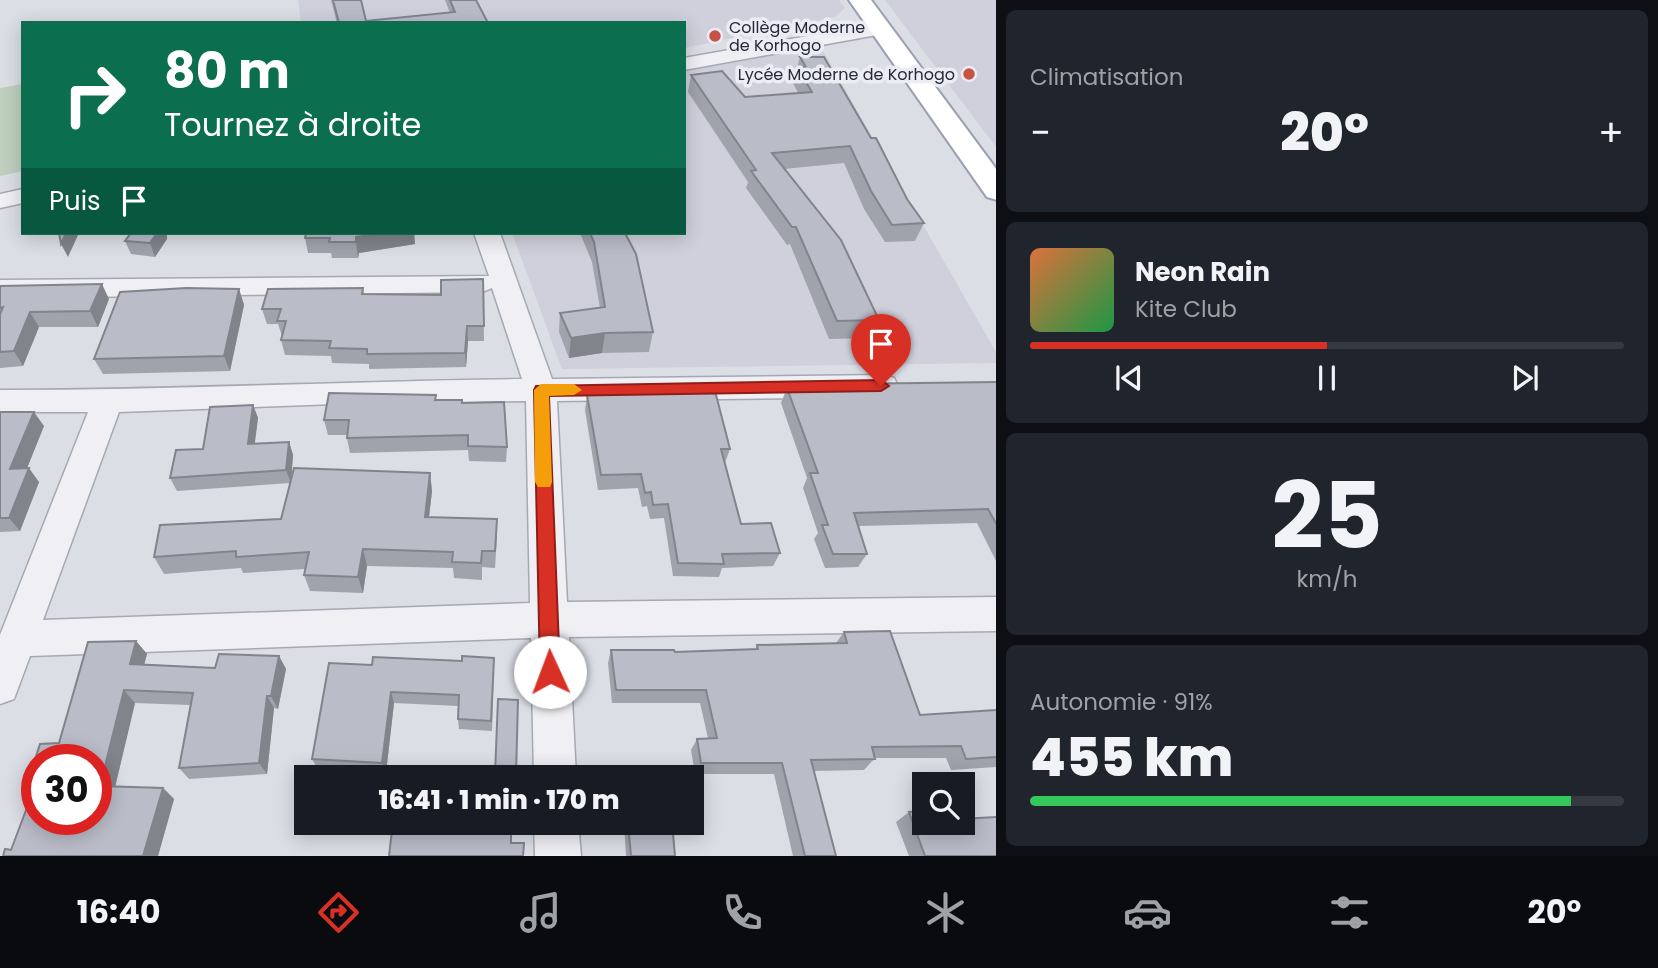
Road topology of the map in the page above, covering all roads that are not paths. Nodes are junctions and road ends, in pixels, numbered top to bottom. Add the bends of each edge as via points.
1 (860, 0) edge
2 (881, 29) junction
3 (686, 64) edge
4 (996, 191) edge
5 (21, 196) edge
6 (0, 201) edge
7 (488, 235) edge
8 (505, 282) junction
9 (0, 289) edge
10 (907, 385) edge
11 (541, 390) junction
12 (0, 401) edge
13 (108, 401) junction
14 (996, 614) edge
15 (548, 620) junction
16 (18, 639) junction
17 (0, 685) edge
18 (554, 765) edge
19 (557, 835) edge
20 (558, 856) edge

1 - 2 main road
2 - 3 street
2 - 4 main road
5 - 6 street
7 - 8 street
8 - 9 street
8 - 11 street
10 - 11 street
11 - 13 street
11 - 15 street
12 - 13 street
13 - 16 street
14 - 15 street
15 - 16 street
15 - 18 street
16 - 17 street
19 - 20 street

